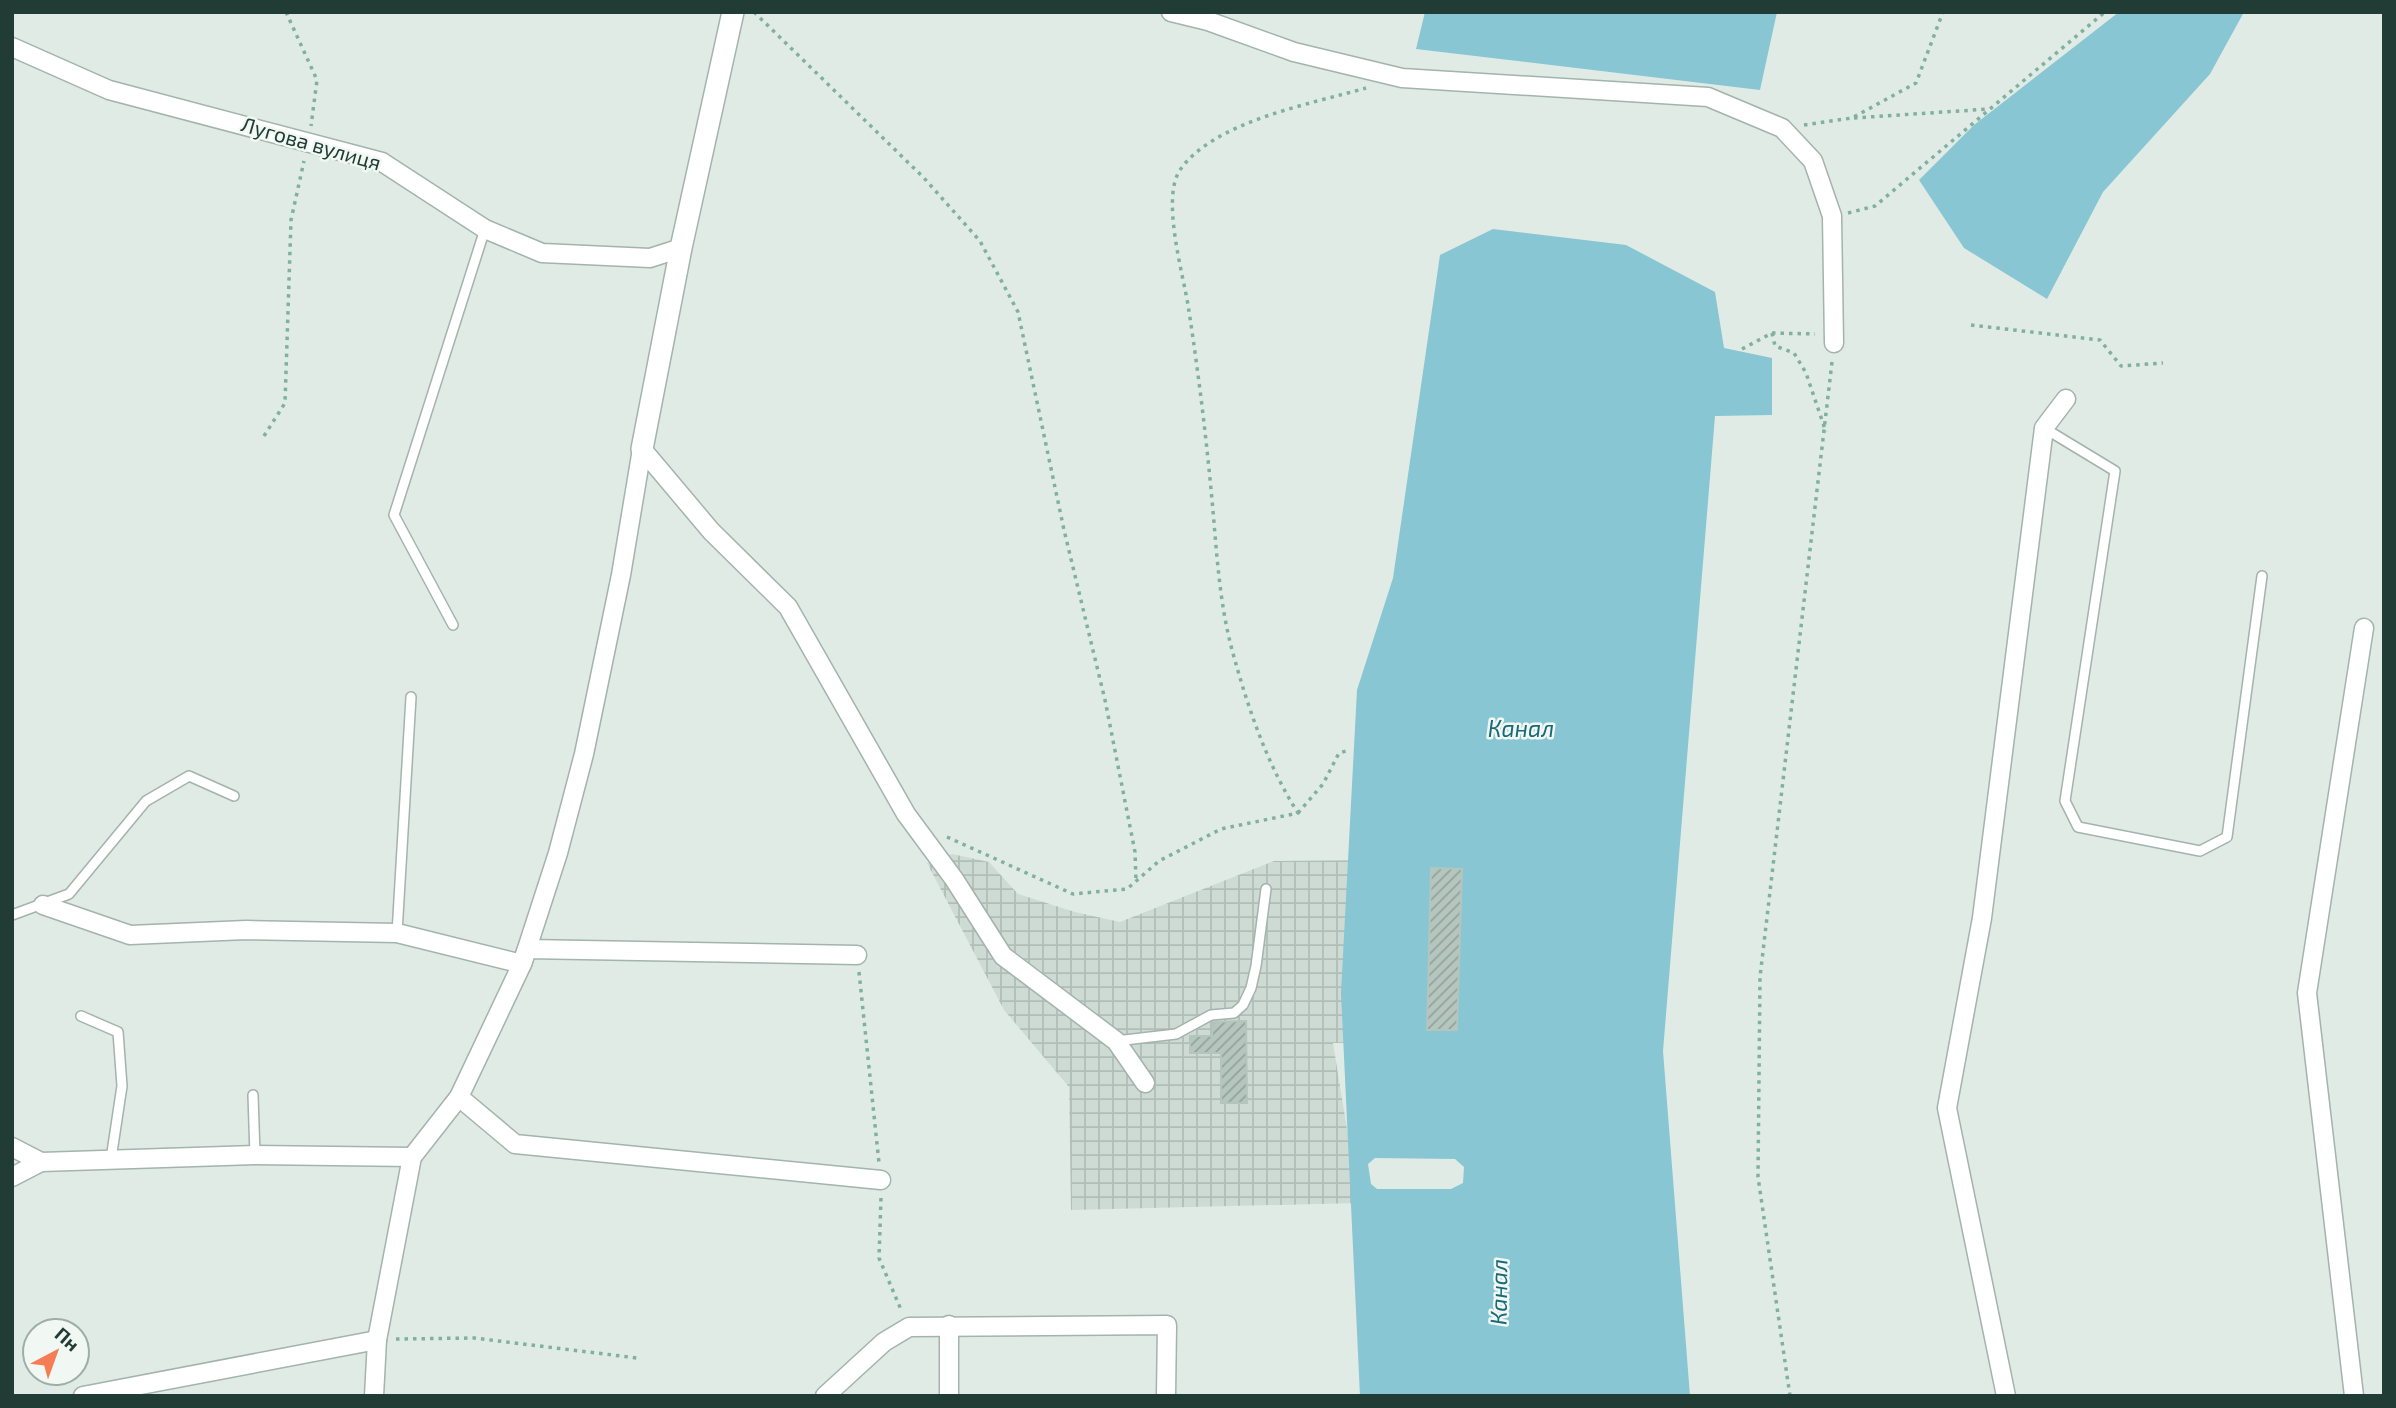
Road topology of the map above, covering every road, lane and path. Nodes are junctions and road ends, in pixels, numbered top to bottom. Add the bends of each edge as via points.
1 (286, 12) edge
2 (733, 12) edge
3 (754, 12) edge
4 (1171, 12) edge
5 (1943, 12) edge
6 (2105, 12) edge
7 (12, 47) edge
8 (1402, 78) junction
9 (1991, 108) junction
10 (1852, 118) junction
11 (1782, 128) junction
12 (308, 141) junction
13 (1832, 216) junction
14 (485, 229) junction
15 (681, 248) junction
16 (1971, 325) dead end
17 (1772, 333) junction
18 (1834, 339) junction
19 (1741, 349) dead end
20 (2163, 363) dead end
21 (2066, 399) dead end
22 (2044, 428) junction
23 (1826, 434) junction
24 (264, 436) dead end
25 (642, 449) junction
26 (2262, 576) dead end
27 (453, 625) dead end
28 (2364, 628) dead end
29 (411, 697) dead end
30 (1346, 751) dead end
31 (234, 796) dead end
32 (1298, 813) junction
33 (917, 828) junction
34 (1136, 880) junction
35 (1266, 889) dead end
36 (43, 905) junction
37 (12, 915) edge
38 (397, 933) junction
39 (857, 955) joint
40 (524, 957) junction
41 (81, 1016) dead end
42 (1116, 1041) junction
43 (1145, 1083) dead end
44 (253, 1095) dead end
45 (459, 1097) junction
46 (12, 1147) edge
47 (255, 1155) junction
48 (412, 1157) junction
49 (111, 1159) junction
50 (41, 1162) junction
51 (12, 1177) edge
52 (881, 1180) junction
53 (949, 1325) junction
54 (909, 1327) junction
55 (377, 1340) junction
56 (638, 1358) dead end
57 (83, 1396) edge
58 (374, 1396) edge
59 (825, 1396) edge
60 (949, 1396) edge
61 (1166, 1396) edge
62 (1790, 1396) edge
63 (2006, 1396) edge
64 (2354, 1396) edge

1 - 12 path via 317,80
2 - 15 street
3 - 34 path via 933,188 980,241 1018,312 1105,701 1135,852
4 - 8 street via 1294,52
5 - 10 path via 1916,83
6 - 9 path
7 - 12 street, Лугова вулиця via 109,90
8 - 11 street via 1708,97
8 - 32 path via 1245,123 1208,144 1179,171 1173,201 1175,246 1187,304 1212,500 1217,572 1229,632 1274,776
9 - 10 path
9 - 13 path via 1875,206
10 - 11 path
11 - 13 street via 1813,161
12 - 14 street, Лугова вулиця via 382,162
12 - 24 path via 291,220 285,403
13 - 18 street
14 - 15 street, Лугова вулиця via 542,253 650,258
14 - 27 lane via 394,515
15 - 25 street
16 - 20 path via 2100,340 2121,366
17 - 18 path
17 - 19 path
17 - 23 path via 1775,346 1794,353 1806,373
18 - 23 path
21 - 22 street
22 - 26 lane via 2115,471 2065,801 2078,827 2200,851 2227,837
22 - 63 street via 1982,918 1947,1108
23 - 62 path via 1760,977 1758,1177
25 - 33 street via 711,531 788,607
25 - 40 street via 584,754
28 - 64 street via 2307,993
29 - 38 lane
30 - 32 path via 1339,753 1323,784
31 - 36 lane via 189,776 178,782 146,801 69,894
32 - 34 path via 1222,829 1159,861
33 - 34 path via 1009,863 1073,894 1127,889
33 - 42 street via 1003,956
35 - 42 lane via 1256,966 1243,1005 1234,1013 1211,1015 1176,1034
36 - 37 lane
36 - 38 street via 130,935 246,930
38 - 40 street
39 - 40 street
39 - 52 path
40 - 45 street
41 - 49 lane via 118,1032 122,1086
42 - 43 street
44 - 47 lane
45 - 48 street
45 - 52 street via 515,1144
46 - 50 street
47 - 48 street
47 - 49 street
48 - 55 street
49 - 50 street
50 - 51 street
52 - 54 path via 879,1258
53 - 54 street
53 - 60 street
53 - 61 street via 1167,1325
54 - 59 street via 884,1342
55 - 56 path via 474,1338
55 - 57 street
55 - 58 street

